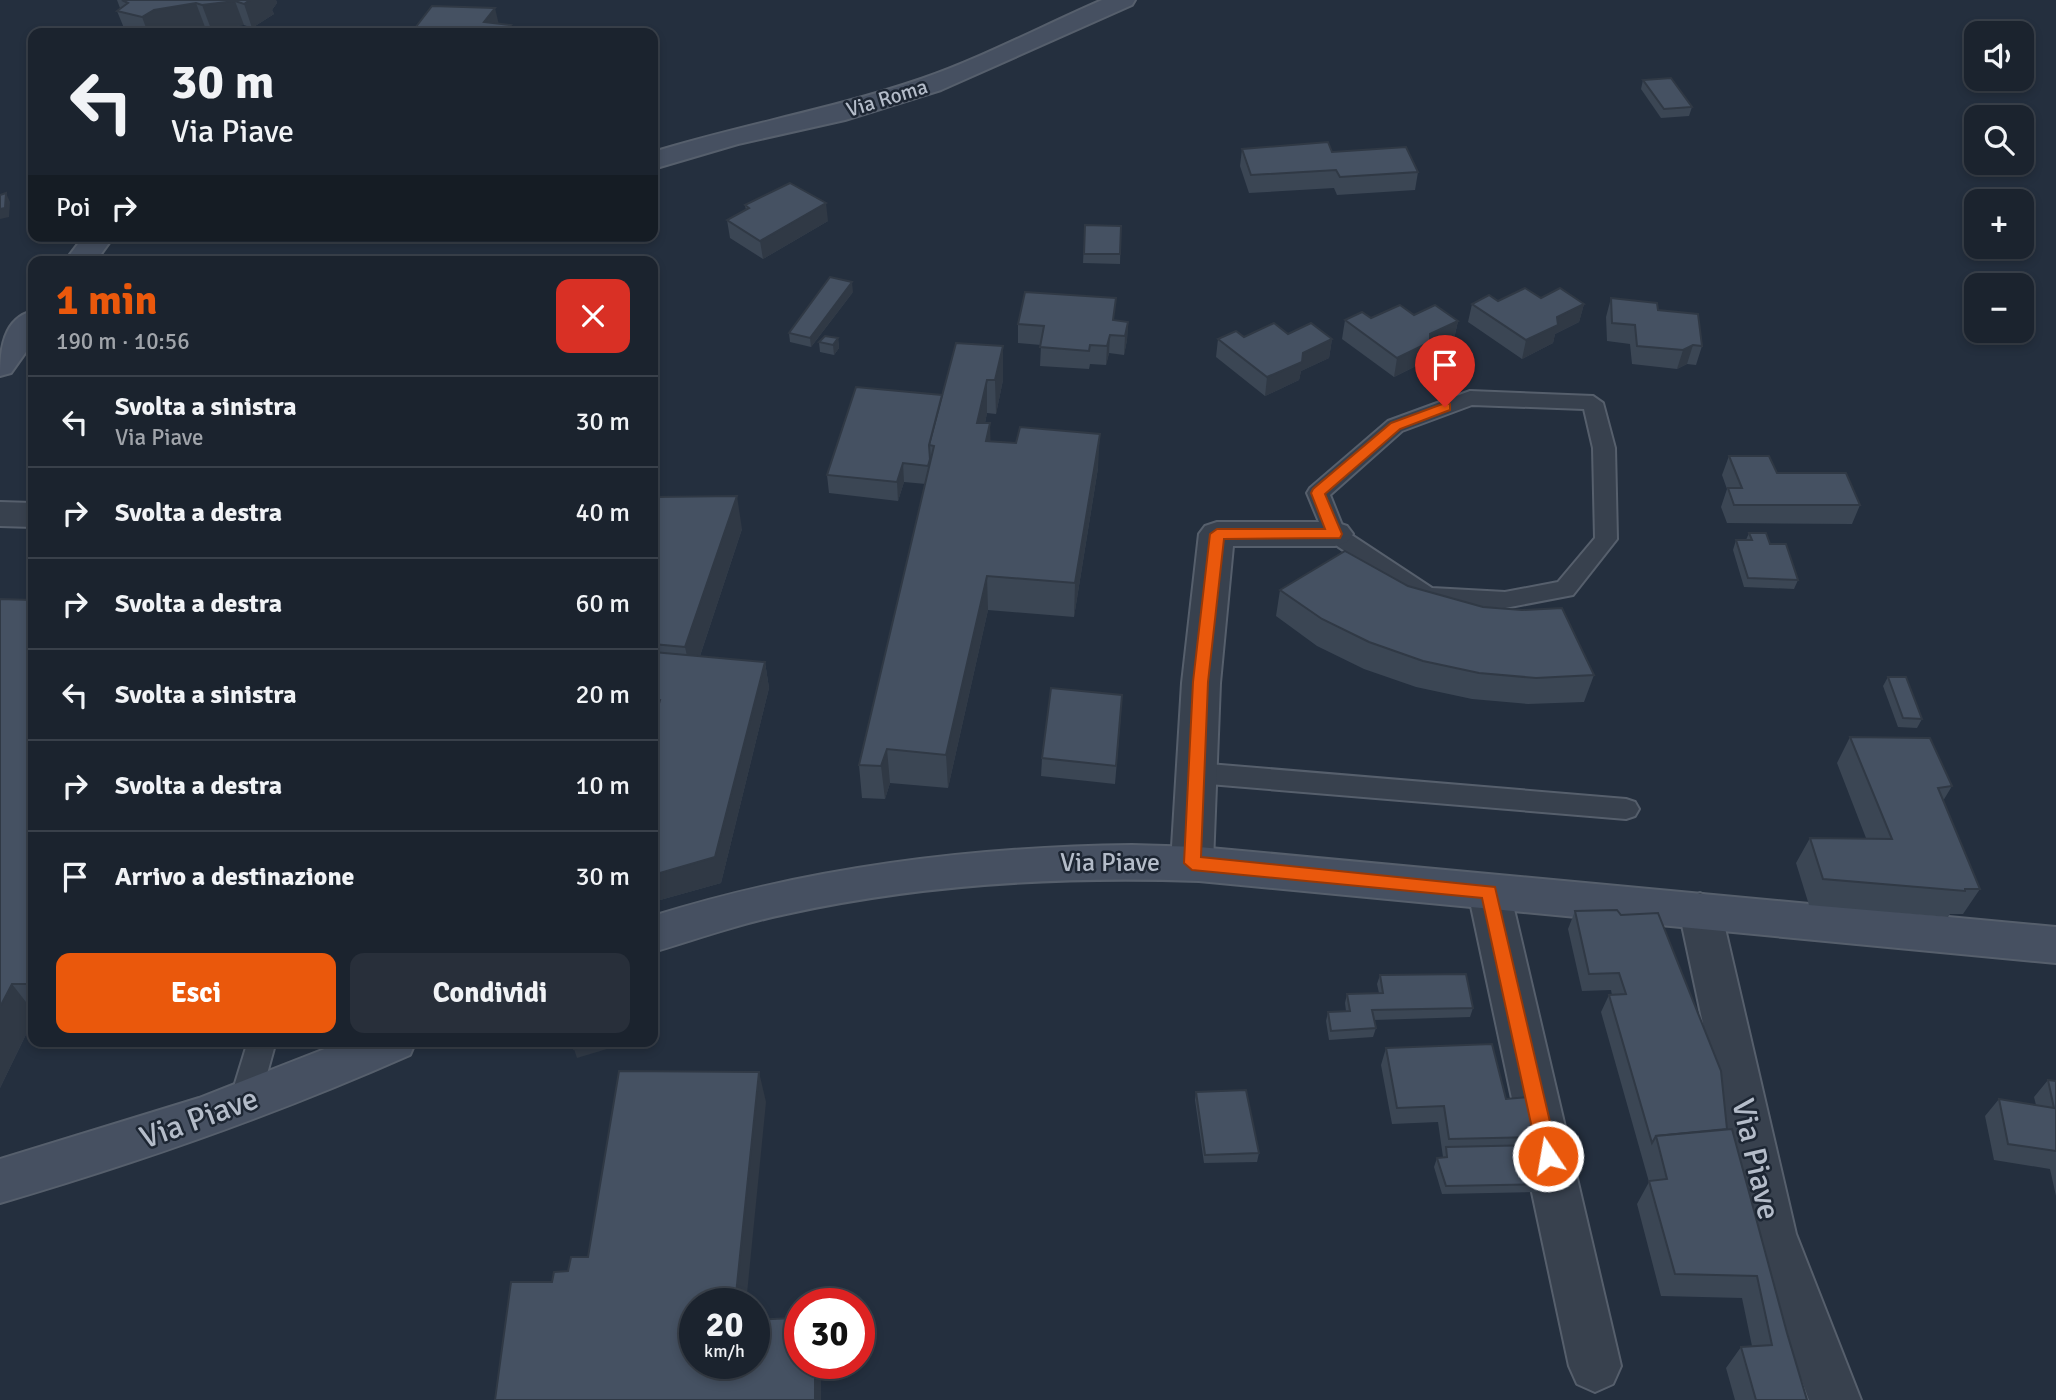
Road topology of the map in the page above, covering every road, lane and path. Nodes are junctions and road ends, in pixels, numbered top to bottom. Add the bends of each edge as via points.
1 (1117, 4) edge
2 (658, 159) edge
3 (94, 242) edge
4 (83, 256) edge
5 (28, 327) edge
6 (0, 366) edge
7 (0, 514) edge
8 (28, 515) edge
9 (1335, 534) junction
10 (1197, 773) junction
11 (1626, 809) dead end
12 (1192, 863) junction
13 (1489, 892) junction
14 (1699, 911) junction
15 (658, 932) edge
16 (2056, 945) edge
17 (260, 1047) edge
18 (381, 1047) edge
19 (244, 1103) junction
20 (0, 1181) edge
21 (1595, 1366) dead end
22 (1835, 1400) edge

1 - 2 street, Via Roma via 932,84
3 - 4 street
5 - 6 street
7 - 8 street
9 - 9 lane via 1318,493 1395,426 1470,398 1592,403 1604,449 1606,539 1565,589 1505,600 1427,596
9 - 10 street via 1217,534 1200,682
10 - 11 lane
10 - 12 street
12 - 13 street, Via Piave
12 - 15 street, Via Piave via 1058,862 899,877 717,911
13 - 14 street, Via Piave
13 - 21 street
14 - 16 street, Via Piave
14 - 22 street, Via Piave via 1772,1234
17 - 19 lane
18 - 19 street, Via Piave
19 - 20 street, Via Piave via 116,1148

